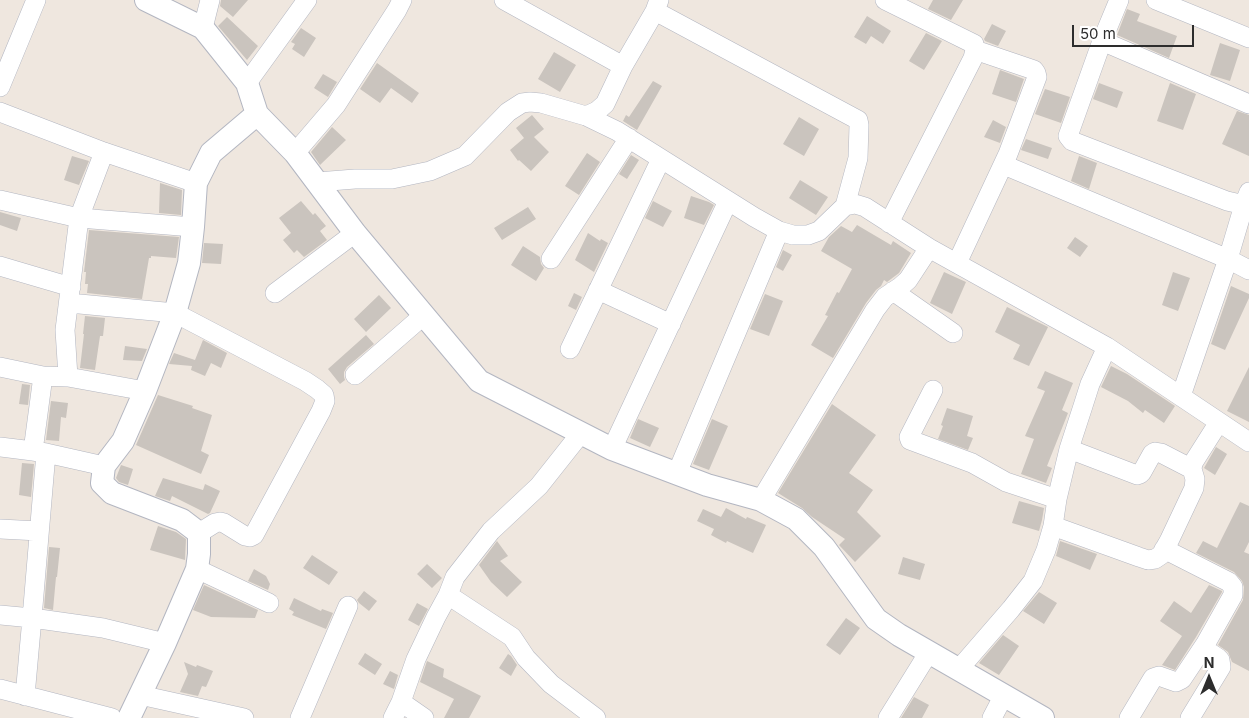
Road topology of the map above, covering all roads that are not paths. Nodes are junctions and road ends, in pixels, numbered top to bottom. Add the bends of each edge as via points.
1 (36, 0) edge
2 (146, 0) edge
3 (210, 0) edge
4 (307, 0) edge
5 (402, 0) edge
6 (504, 0) edge
7 (885, 0) edge
8 (1119, 0) edge
9 (1156, 0) edge
10 (657, 5) edge
11 (203, 28) junction
12 (1249, 38) edge
13 (1102, 41) junction
14 (975, 50) junction
15 (623, 66) junction
16 (247, 83) junction
17 (0, 87) edge
18 (1249, 104) edge
19 (0, 112) edge
20 (257, 114) junction
21 (586, 116) junction
22 (629, 138) junction
23 (104, 152) junction
24 (295, 153) junction
25 (660, 159) junction
26 (1004, 165) junction
27 (317, 182) junction
28 (196, 183) junction
29 (0, 200) edge
30 (728, 201) junction
31 (1247, 201) edge
32 (845, 206) junction
33 (79, 218) junction
34 (889, 223) junction
35 (193, 227) junction
36 (779, 231) junction
37 (355, 232) junction
38 (929, 248) junction
39 (552, 259) dead end
40 (1228, 259) junction
41 (957, 263) junction
42 (0, 266) edge
43 (1249, 270) edge
44 (598, 290) junction
45 (893, 291) junction
46 (276, 293) dead end
47 (70, 295) junction
48 (176, 313) junction
49 (424, 315) junction
50 (670, 324) junction
51 (953, 333) dead end
52 (1107, 346) junction
53 (570, 349) dead end
54 (0, 367) edge
55 (43, 376) junction
56 (355, 376) dead end
57 (68, 377) junction
58 (932, 390) dead end
59 (145, 392) junction
60 (1182, 396) junction
61 (1219, 422) junction
62 (581, 433) junction
63 (1249, 442) edge
64 (0, 447) edge
65 (612, 449) junction
66 (1069, 449) junction
67 (39, 452) junction
68 (104, 466) junction
69 (1192, 469) junction
70 (677, 473) junction
71 (1057, 499) junction
72 (761, 500) junction
73 (1053, 526) junction
74 (0, 529) edge
75 (39, 531) junction
76 (199, 533) junction
77 (1164, 549) junction
78 (197, 569) junction
79 (448, 595) junction
80 (269, 603) dead end
81 (348, 606) dead end
82 (0, 615) edge
83 (32, 618) junction
84 (165, 643) junction
85 (1203, 648) junction
86 (928, 652) junction
87 (959, 669) junction
88 (0, 689) edge
89 (140, 695) junction
90 (1004, 695) junction
91 (25, 696) junction
92 (397, 710) edge
93 (112, 718) edge
94 (129, 718) edge
95 (244, 718) edge
96 (300, 718) edge
97 (424, 718) edge
98 (596, 718) edge
99 (888, 718) edge
100 (992, 718) edge
101 (1043, 718) edge
102 (1129, 718) edge
103 (1190, 718) edge

1 - 17 street
2 - 11 street
3 - 11 street
4 - 16 street
5 - 24 street via 336,105
6 - 15 street
7 - 14 street via 974,44
8 - 13 street
9 - 12 street
10 - 15 street
10 - 32 street via 858,120 858,158
11 - 16 street
13 - 18 street
13 - 31 street via 1069,131 1072,141 1227,201
14 - 26 street via 1036,72 1037,77
14 - 34 street
15 - 21 street via 606,104
16 - 20 street
19 - 23 street
20 - 24 street
20 - 28 street via 211,153
21 - 22 street
21 - 27 street via 541,103 522,103 508,112 465,156 430,170 392,179
22 - 25 street
22 - 39 street
23 - 28 street
23 - 33 street
24 - 27 street
25 - 30 street
25 - 44 street
26 - 40 street
26 - 41 street
27 - 37 street
28 - 35 street
29 - 33 street
30 - 36 street
30 - 50 street
31 - 40 street
32 - 34 street via 866,207
32 - 36 street via 819,231 808,235
33 - 35 street
33 - 47 street
34 - 38 street
35 - 48 street
36 - 70 street
37 - 46 street
37 - 49 street
38 - 41 street
38 - 45 street via 908,280
40 - 43 street
40 - 60 street
41 - 52 street
42 - 47 street
44 - 50 street
44 - 53 street
45 - 51 street
45 - 72 street via 875,310
47 - 48 street
47 - 57 street via 66,330
48 - 59 street
48 - 76 street via 305,381 324,395 325,401 254,535 245,536 220,522
49 - 56 street
49 - 62 street via 479,381
50 - 65 street
52 - 60 street
52 - 66 street via 1090,384
54 - 55 street
55 - 57 street
55 - 67 street
57 - 59 street
58 - 71 street via 910,440 972,463 1006,482
59 - 68 street via 123,441
60 - 61 street
61 - 63 street
61 - 69 street
62 - 65 street
62 - 79 street via 539,486 491,531 455,577
64 - 67 street
65 - 70 street
66 - 69 street via 1137,474 1142,472 1155,452
66 - 71 street
67 - 68 street
67 - 75 street
68 - 76 street via 102,484 112,493 182,520
69 - 77 street via 1194,488
70 - 72 street
71 - 73 street
72 - 86 street via 796,519 824,547 876,619
73 - 77 street via 1148,560 1161,555
73 - 87 street via 1032,581
74 - 75 street
75 - 83 street
76 - 78 street
77 - 85 street via 1234,587 1233,595
78 - 80 street
78 - 84 street
79 - 92 street via 416,659
79 - 98 street via 512,637 526,658 551,684
81 - 96 street
82 - 83 street
83 - 84 street via 103,628
83 - 91 street
84 - 89 street
85 - 102 street via 1180,681 1159,676 1153,678
85 - 103 street via 1218,658 1221,666
86 - 87 street
86 - 99 street
87 - 90 street
88 - 91 street
89 - 94 street
89 - 95 street
90 - 100 street
90 - 101 street
91 - 93 street
92 - 97 street

